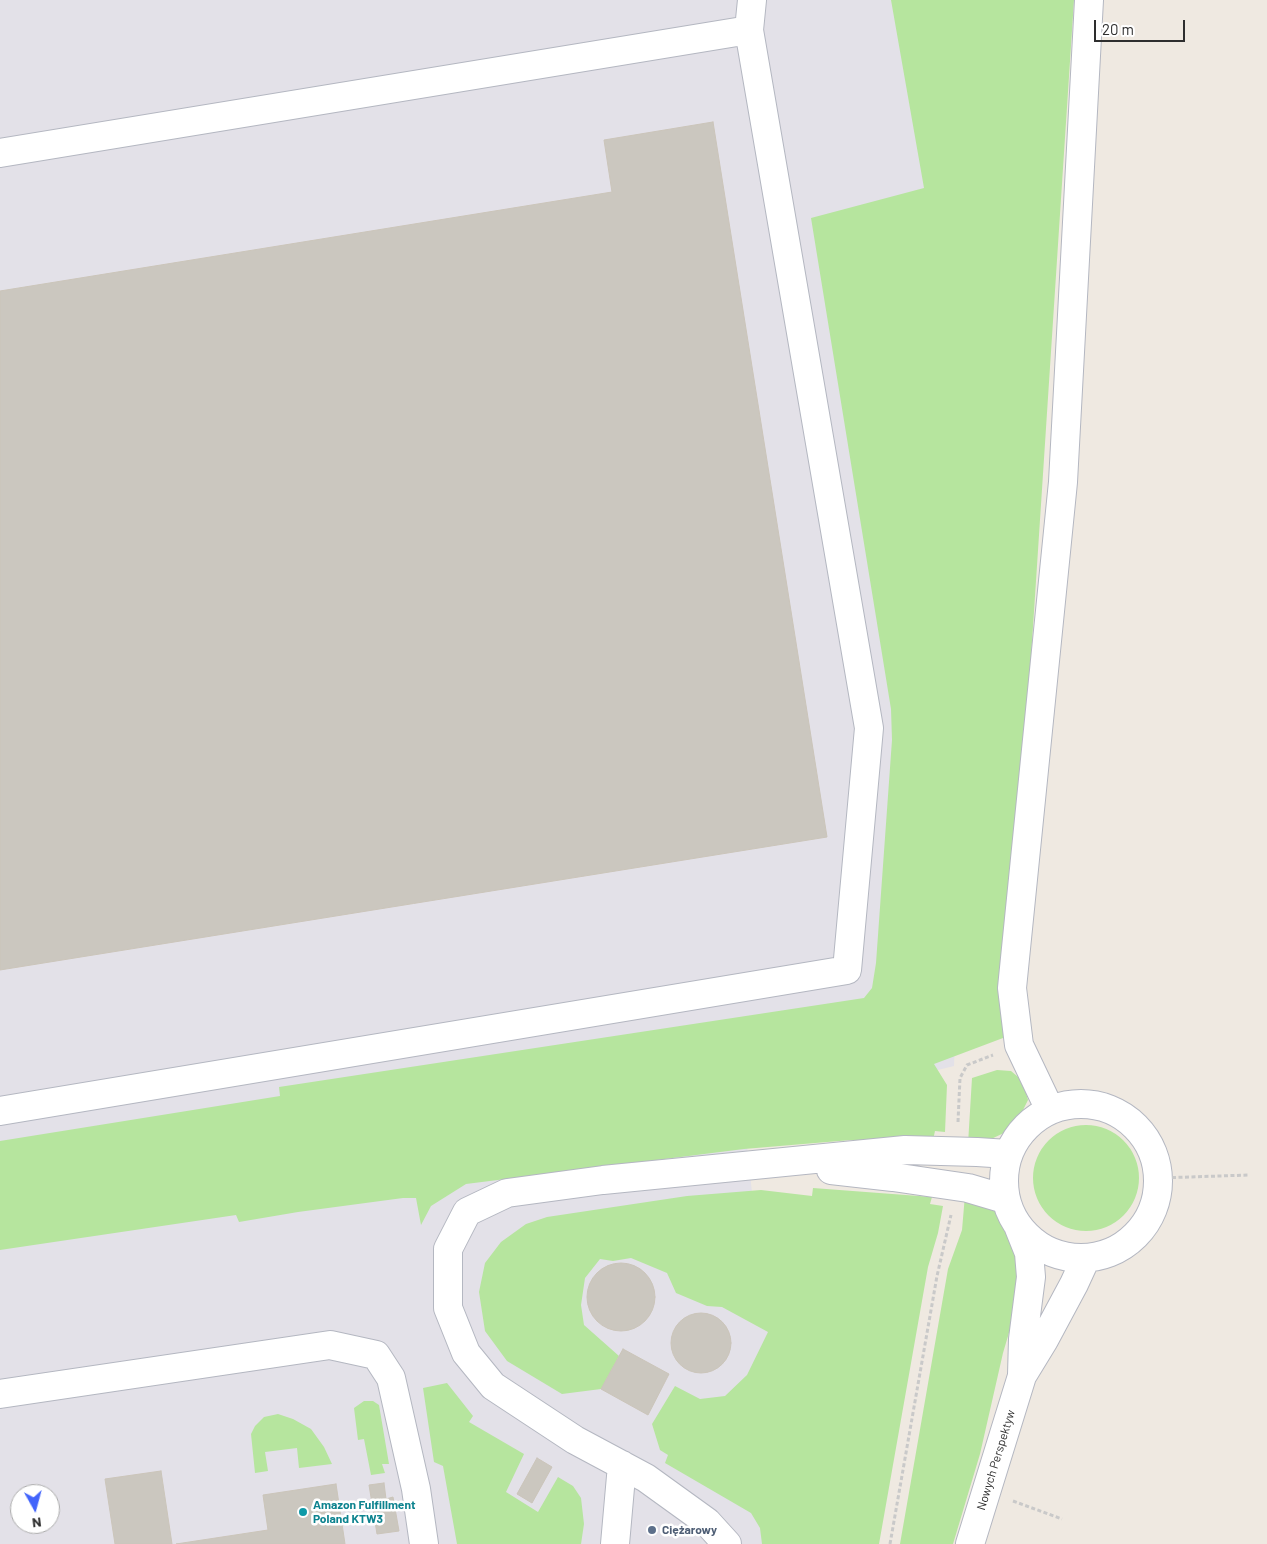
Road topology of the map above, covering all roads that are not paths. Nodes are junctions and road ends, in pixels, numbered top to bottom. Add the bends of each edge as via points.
1 (752, 0) edge
2 (1089, 0) edge
3 (749, 30) junction
4 (0, 153) edge
5 (1050, 1110) junction
6 (0, 1111) edge
7 (1008, 1154) junction
8 (778, 1164) junction
9 (1005, 1199) junction
10 (1019, 1228) junction
11 (1086, 1258) junction
12 (1022, 1376) junction
13 (0, 1394) edge
14 (622, 1465) junction
15 (424, 1544) edge
16 (616, 1544) edge
17 (727, 1544) edge
18 (970, 1544) edge

1 - 3 street
2 - 5 street via 1063,482 1012,988 1019,1045
3 - 4 street
3 - 6 street via 869,728 847,970
5 - 7 street via 1032,1121
5 - 11 street via 1071,1104 1113,1111 1131,1122 1145,1138 1155,1158 1158,1178 1156,1202 1146,1224 1130,1242 1109,1254
7 - 8 street via 905,1150
7 - 9 street via 1004,1176
8 - 9 street via 968,1188
8 - 14 street via 603,1180 507,1193 467,1212 448,1249 448,1308 466,1353 493,1386 575,1440
9 - 10 street
10 - 11 street via 1037,1245 1060,1256
10 - 12 street, Nowych Perspektyw via 1029,1253 1031,1277
11 - 12 street, Nowych Perspektyw
12 - 18 street, Nowych Perspektyw
13 - 15 street via 330,1345 376,1355 392,1378 416,1489
14 - 16 street
14 - 17 street via 646,1478 707,1522

